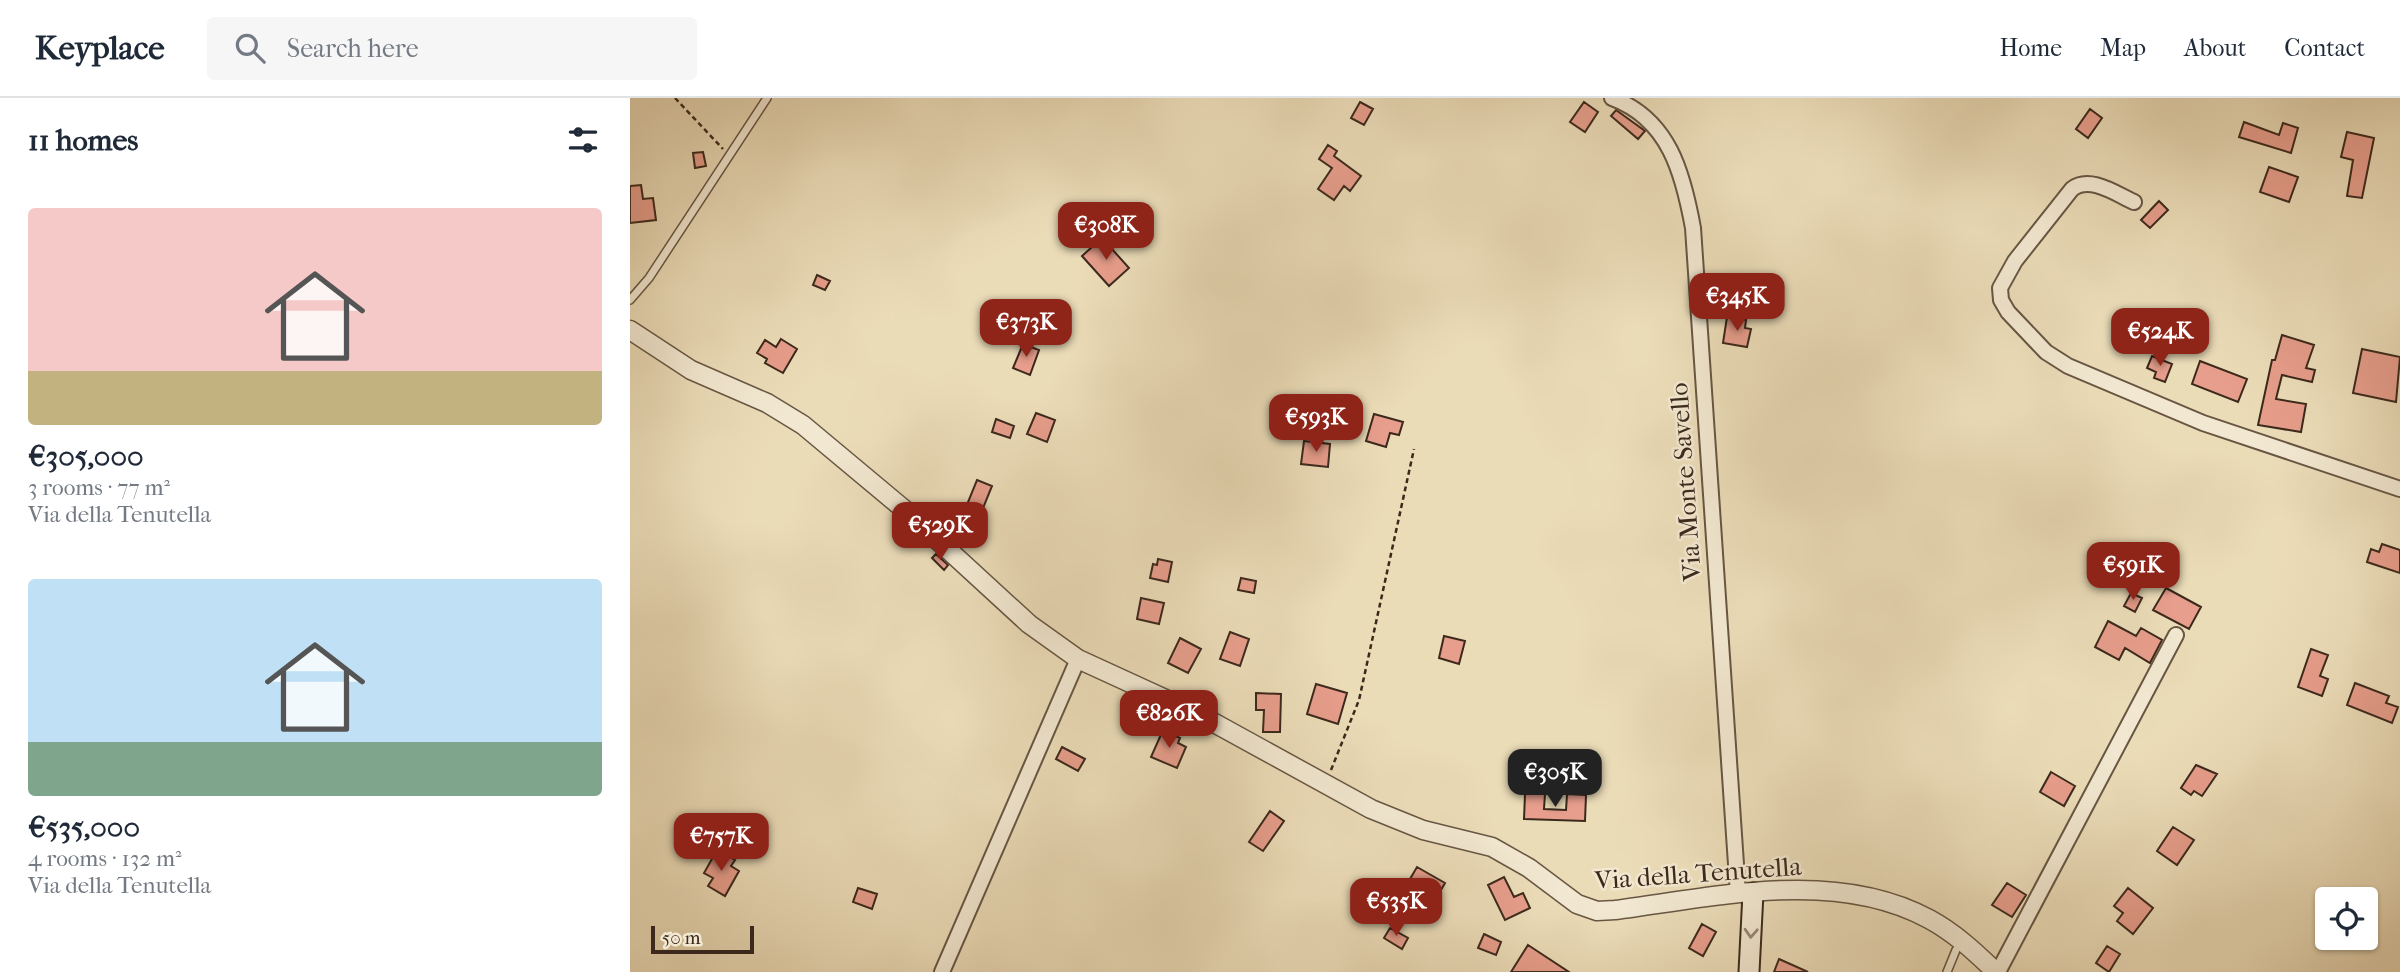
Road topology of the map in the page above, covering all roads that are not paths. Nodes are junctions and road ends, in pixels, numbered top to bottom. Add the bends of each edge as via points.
1 (767, 98) edge
2 (1612, 98) edge
3 (2134, 202) dead end
4 (630, 300) edge
5 (630, 330) edge
6 (2400, 489) edge
7 (2176, 635) dead end
8 (1077, 659) junction
9 (1746, 894) junction
10 (1959, 945) junction
11 (942, 972) edge
12 (1749, 972) edge
13 (1947, 972) edge
14 (1997, 972) edge

1 - 4 lane
2 - 9 street, Via Monte Savello via 1641,111 1661,135 1682,181 1693,228
3 - 6 street via 2091,183 2072,189 2001,284 2001,300 2026,333 2059,361 2190,417
5 - 8 street, Via della Tenutella via 691,370 767,403 803,425 893,499 1029,624
7 - 14 street
8 - 9 street, Via della Tenutella via 1198,713 1325,785 1404,823 1505,852 1570,900 1592,910
8 - 11 street
9 - 10 street, Via della Tenutella via 1833,892 1880,900 1922,915
9 -> 12 main road
10 - 13 lane
10 - 14 street, Via della Tenutella

